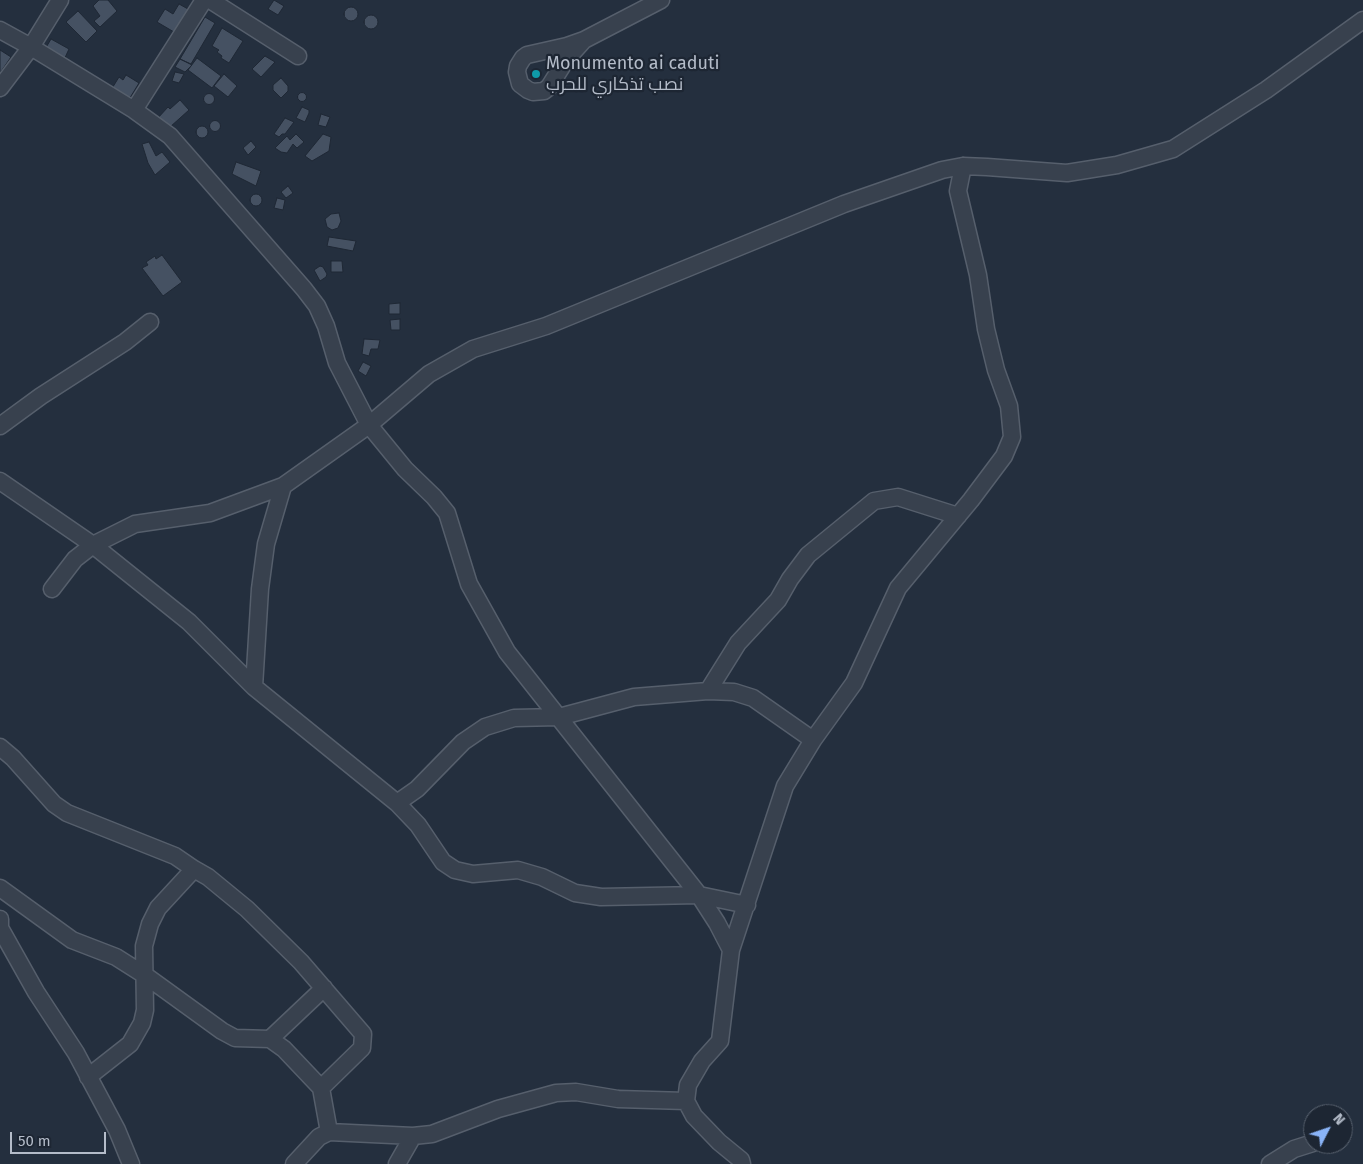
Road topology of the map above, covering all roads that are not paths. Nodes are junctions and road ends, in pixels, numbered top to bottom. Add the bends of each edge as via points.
1 (60, 0) edge
2 (204, 0) edge
3 (210, 0) edge
4 (661, 0) edge
5 (1363, 20) edge
6 (0, 30) edge
7 (584, 40) dead end
8 (31, 47) junction
9 (298, 56) dead end
10 (0, 88) edge
11 (134, 110) junction
12 (963, 166) junction
13 (150, 322) dead end
14 (369, 425) junction
15 (0, 426) edge
16 (0, 481) edge
17 (283, 486) junction
18 (958, 516) junction
19 (93, 545) junction
20 (52, 589) dead end
21 (254, 687) junction
22 (708, 691) junction
23 (559, 717) junction
24 (813, 740) junction
25 (0, 746) edge
26 (396, 803) junction
27 (194, 869) junction
28 (0, 888) edge
29 (699, 895) junction
30 (747, 904) junction
31 (0, 919) edge
32 (0, 928) edge
33 (731, 950) junction
34 (146, 976) junction
35 (324, 988) junction
36 (270, 1039) junction
37 (88, 1077) junction
38 (321, 1088) junction
39 (686, 1101) junction
40 (329, 1132) junction
41 (413, 1136) junction
42 (1303, 1146) edge
43 (131, 1164) edge
44 (294, 1164) edge
45 (397, 1164) edge
46 (742, 1164) edge
47 (1270, 1164) edge

1 - 8 street
2 - 11 street
3 - 9 street
4 - 7 street
5 - 12 street via 1266,90 1174,149 1117,165 1067,173
6 - 8 street
8 - 10 street
8 - 11 street
11 - 14 street via 170,136 304,289 320,312 337,363
12 - 14 street via 942,170 844,204 546,326 473,349 429,374
12 - 18 street via 958,192 978,274 986,329 1008,406 1012,437 1004,456
13 - 15 street
14 - 17 street
14 - 23 street via 405,470 447,513 469,584 486,615 507,652
16 - 19 street
17 - 19 street via 210,513 135,524
17 - 21 street via 266,544
18 - 22 street via 898,497 874,501 808,555 778,600 738,643
18 - 24 street via 898,588 854,684
19 - 20 street via 75,559
19 - 21 street via 189,622
21 - 26 street
22 - 23 street via 634,697
22 - 24 street via 734,692 753,698
23 - 26 street via 514,718 485,727 463,742 417,789
23 - 29 street
24 - 30 street via 785,786
25 - 27 street via 54,804 67,813 175,856
26 - 29 street via 418,825 443,862 455,870 473,874 518,870 575,893 601,898
27 - 34 street via 158,908 150,924 144,946
27 - 35 street via 247,909
28 - 34 street via 72,940 116,957
29 - 30 street
29 - 33 street
30 - 33 street
31 - 32 street
32 - 37 street
33 - 39 street via 720,1041 702,1061 688,1085
34 - 36 street via 235,1038
34 - 37 street via 146,1010 130,1044
35 - 36 street
35 - 38 street via 362,1034 362,1048
36 - 38 street
37 - 43 street via 117,1130
38 - 40 street
39 - 41 street via 556,1093 498,1109 432,1134
39 - 46 street via 694,1116
40 - 41 street
40 - 44 street via 319,1137
41 - 45 street
42 - 47 street

